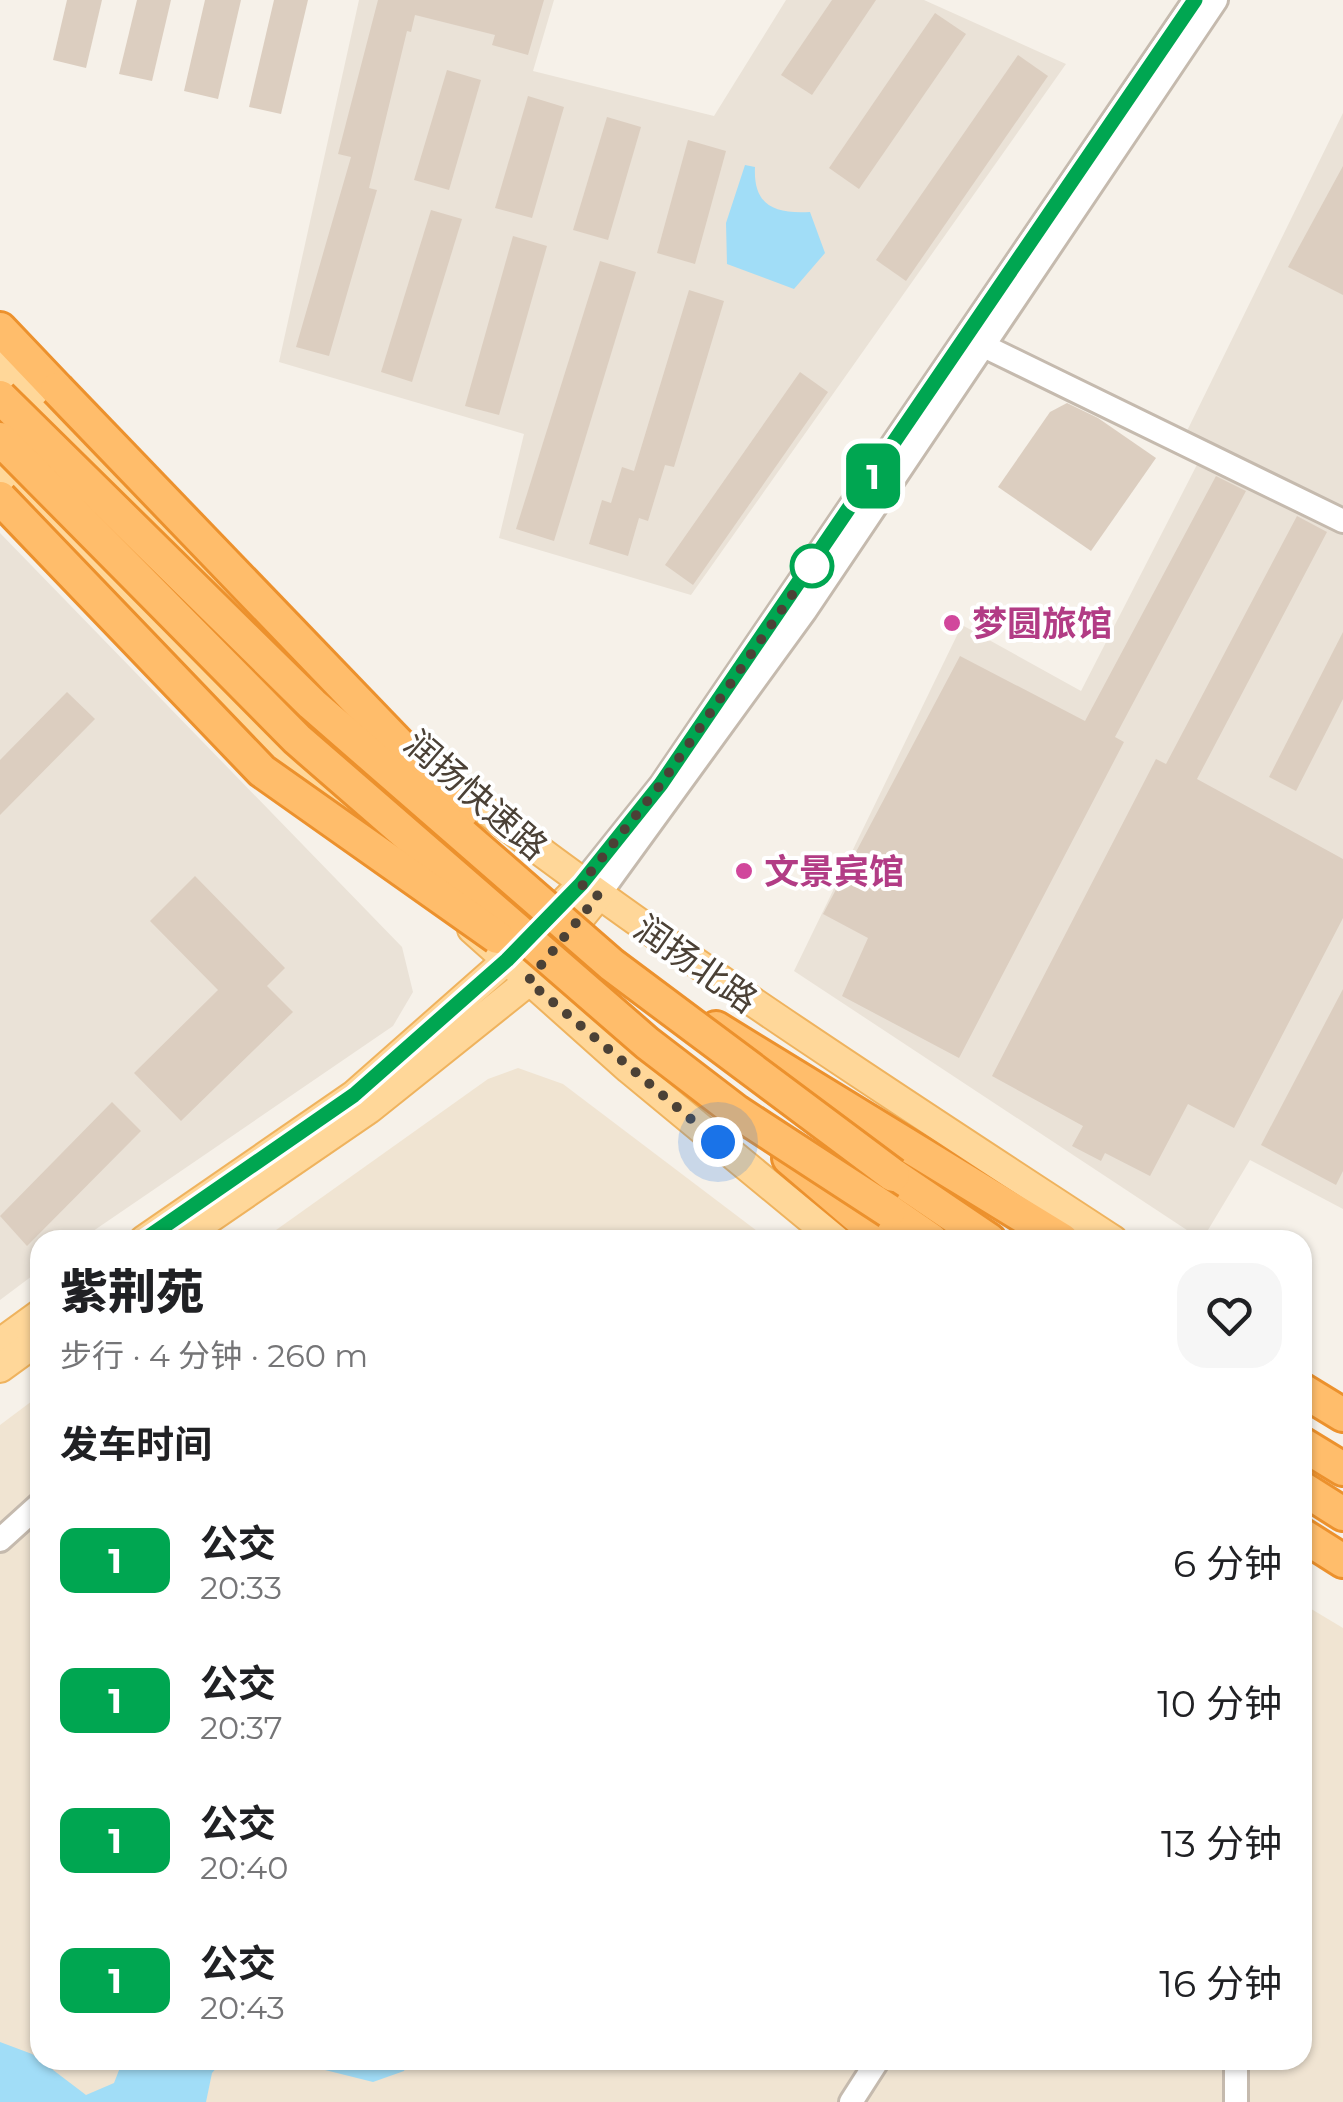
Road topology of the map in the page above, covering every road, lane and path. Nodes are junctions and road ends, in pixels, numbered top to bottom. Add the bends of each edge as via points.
1 (1194, 0) edge
2 (1216, 0) edge
3 (0, 329) edge
4 (984, 346) junction
5 (0, 365) edge
6 (0, 397) edge
7 (0, 439) edge
8 (0, 467) edge
9 (0, 498) edge
10 (1343, 521) edge
11 (590, 890) junction
12 (507, 960) junction
13 (612, 966) junction
14 (528, 981) junction
15 (647, 1043) junction
16 (882, 1227) edge
17 (158, 1230) edge
18 (192, 1230) edge
19 (824, 1230) edge
20 (975, 1230) edge
21 (1046, 1230) edge
22 (1098, 1230) edge
23 (30, 1321) edge
24 (0, 1343) edge
25 (30, 1346) edge
26 (0, 1368) edge
27 (1312, 1389) edge
28 (1312, 1396) edge
29 (1343, 1415) edge
30 (1312, 1450) edge
31 (1343, 1469) edge
32 (1312, 1494) edge
33 (30, 1513) edge
34 (1343, 1514) edge
35 (0, 1540) edge
36 (1312, 1541) edge
37 (1312, 1557) edge
38 (1343, 1561) edge
39 (1343, 1574) edge
40 (872, 2070) edge
41 (1236, 2070) edge
42 (852, 2102) edge
43 (1236, 2102) edge

1 - 11 street
2 - 4 street
3 - 13 highway, bridge
4 - 10 street
4 - 11 street via 805,611
5 - 11 main road, 润扬北路 via 333,690
6 - 13 highway, 润扬快速路, bridge via 312,704
7 - 15 highway, bridge via 296,738
8 - 12 main road via 275,752
9 - 15 highway, bridge via 262,771
11 - 12 main road
11 - 14 main road
11 - 22 main road, 润扬北路 via 833,1059
12 - 14 main road
12 - 17 main road via 354,1095
13 - 20 highway, 润扬快速路, bridge
13 - 21 highway, bridge
14 - 18 main road via 369,1108
14 - 19 main road
15 - 16 highway, bridge
23 - 24 main road
25 - 26 main road
27 - 29 main road
28 - 29 highway
30 - 31 highway
32 - 34 highway
33 - 35 street
36 - 38 highway
37 - 39 main road
40 - 42 street
41 - 43 street

